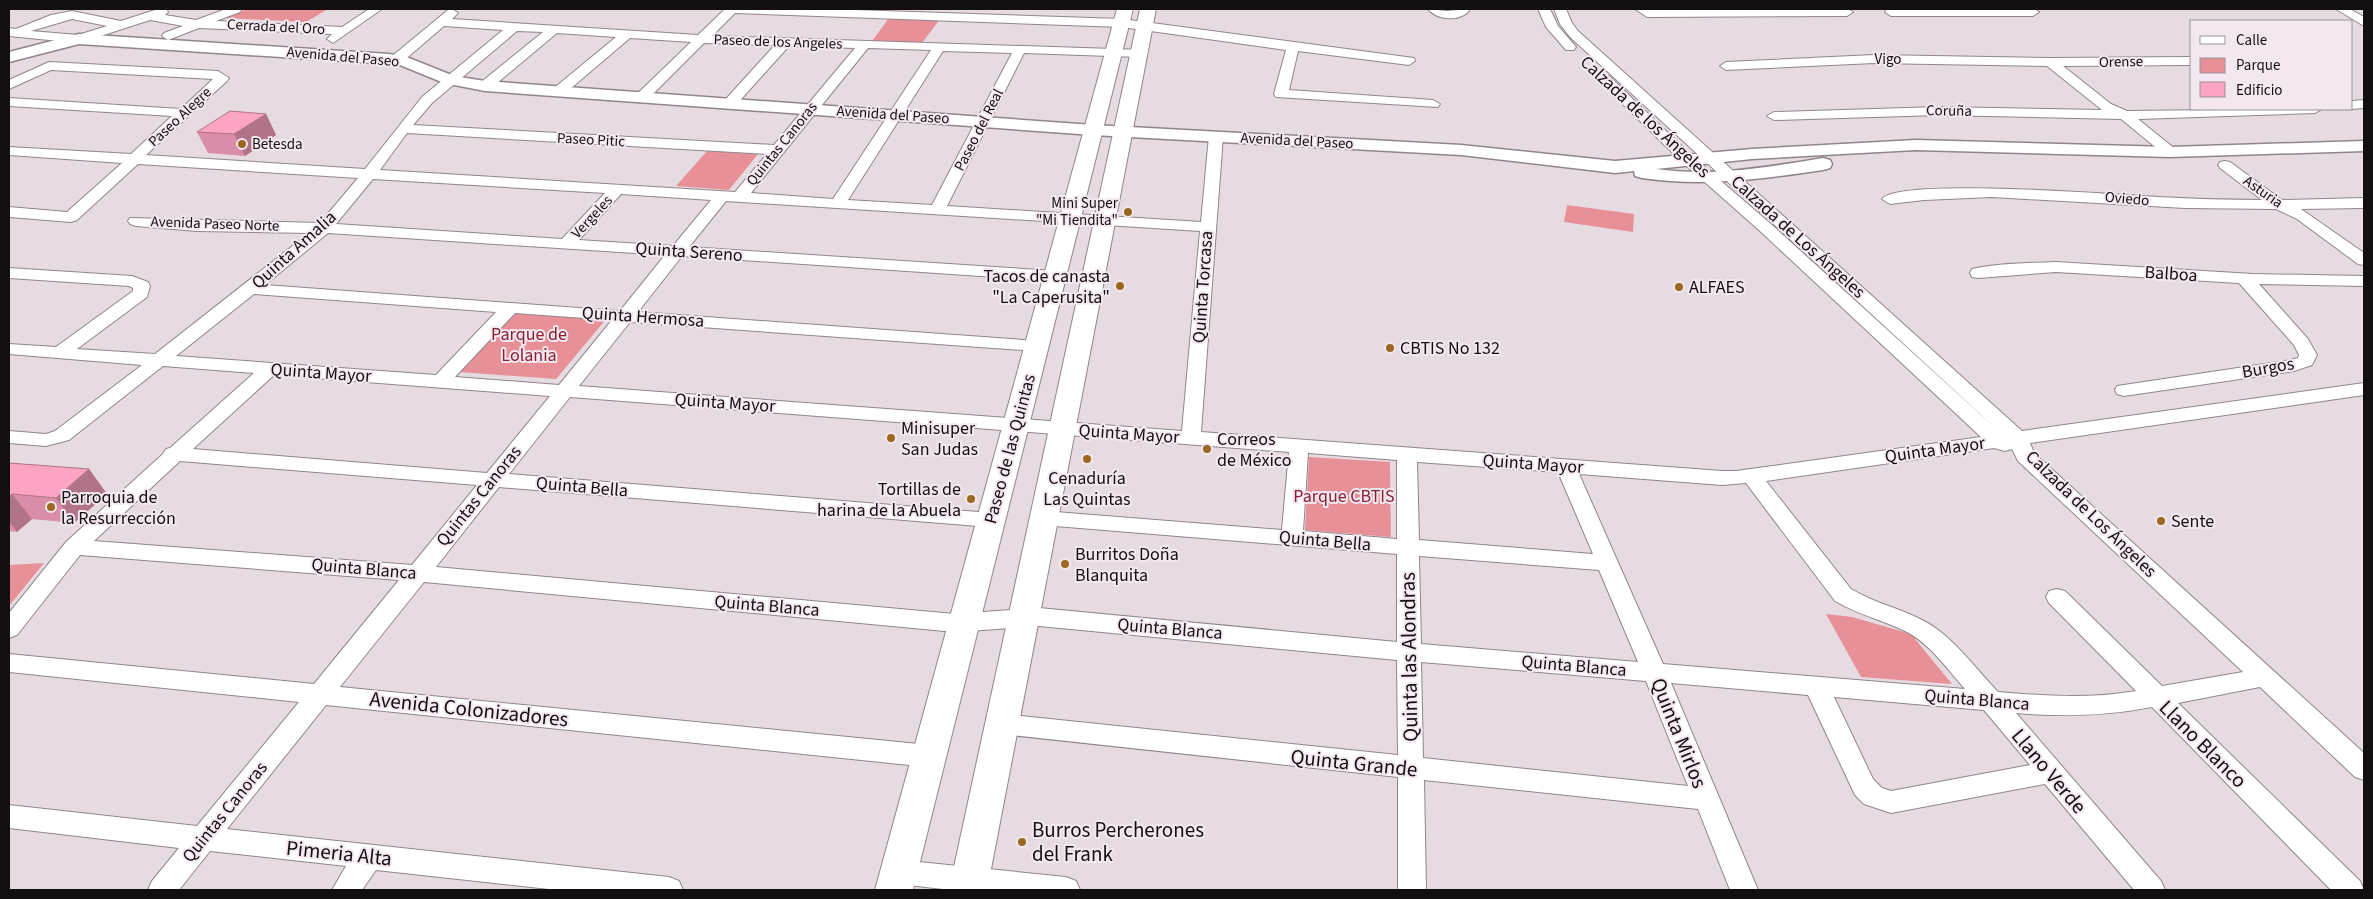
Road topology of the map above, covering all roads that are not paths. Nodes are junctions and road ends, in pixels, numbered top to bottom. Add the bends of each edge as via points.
1 (236, 9) edge
2 (376, 9) edge
3 (458, 9) edge
4 (731, 9) edge
5 (1434, 9) edge
6 (1462, 9) edge
7 (1544, 9) edge
8 (1560, 9) edge
9 (2342, 9) edge
10 (2354, 9) edge
11 (1757, 10) edge
12 (1911, 10) edge
13 (1935, 10) edge
14 (1644, 11) edge
15 (1731, 11) edge
16 (1838, 11) edge
17 (2015, 11) edge
18 (160, 12) edge
19 (1891, 12) dead end
20 (2033, 12) dead end
21 (2364, 16) edge
22 (442, 22) junction
23 (2364, 22) edge
24 (202, 23) junction
25 (120, 25) junction
26 (514, 27) junction
27 (1134, 29) edge
28 (554, 30) junction
29 (344, 31) junction
30 (11, 33) edge
31 (626, 34) junction
32 (168, 36) dead end
33 (79, 38) junction
34 (701, 39) junction
35 (785, 42) junction
36 (326, 44) dead end
37 (864, 45) junction
38 (939, 46) junction
39 (1294, 47) junction
40 (1020, 49) junction
41 (11, 56) edge
42 (396, 60) junction
43 (1409, 61) dead end
44 (2190, 61) edge
45 (2050, 62) junction
46 (1726, 66) dead end
47 (450, 80) junction
48 (9, 85) edge
49 (485, 86) junction
50 (558, 92) junction
51 (641, 98) junction
52 (9, 102) edge
53 (730, 103) junction
54 (1433, 104) dead end
55 (811, 109) junction
56 (2283, 110) edge
57 (2107, 111) junction
58 (183, 113) junction
59 (895, 115) junction
60 (2125, 115) junction
61 (1774, 116) dead end
62 (983, 121) junction
63 (403, 129) junction
64 (1093, 130) junction
65 (1122, 131) junction
66 (1216, 136) junction
67 (2364, 146) edge
68 (778, 150) junction
69 (2287, 150) junction
70 (9, 151) edge
71 (2151, 152) junction
72 (2170, 152) junction
73 (2108, 156) junction
74 (1710, 157) junction
75 (135, 159) junction
76 (1687, 159) junction
77 (2364, 160) edge
78 (2309, 164) junction
79 (2226, 166) junction
80 (2247, 166) junction
81 (1615, 167) junction
82 (368, 174) junction
83 (1732, 177) junction
84 (1710, 179) junction
85 (617, 190) junction
86 (730, 197) junction
87 (1890, 199) dead end
88 (2364, 203) edge
89 (837, 204) junction
90 (2277, 204) junction
91 (937, 210) junction
92 (2301, 210) junction
93 (9, 212) edge
94 (1070, 218) junction
95 (136, 221) dead end
96 (1104, 221) junction
97 (1207, 227) junction
98 (324, 228) junction
99 (566, 244) junction
100 (678, 251) junction
101 (2364, 260) edge
102 (9, 273) edge
103 (1978, 273) dead end
104 (1055, 276) junction
105 (2245, 279) junction
106 (2364, 281) edge
107 (250, 289) junction
108 (510, 308) junction
109 (625, 316) junction
110 (1036, 346) junction
111 (9, 349) edge
112 (60, 353) junction
113 (159, 360) junction
114 (269, 369) junction
115 (440, 382) junction
116 (2364, 389) edge
117 (2124, 390) dead end
118 (564, 391) junction
119 (1016, 426) junction
120 (1061, 429) junction
121 (9, 437) edge
122 (1191, 439) junction
123 (1998, 442) junction
124 (1299, 446) junction
125 (2022, 447) junction
126 (173, 454) junction
127 (1407, 454) junction
128 (1566, 467) junction
129 (1751, 476) junction
130 (492, 480) junction
131 (1043, 518) junction
132 (991, 520) junction
133 (1292, 538) junction
134 (74, 547) junction
135 (1408, 548) junction
136 (1607, 564) junction
137 (417, 574) junction
138 (2056, 597) dead end
139 (1023, 618) junction
140 (964, 623) junction
141 (9, 629) edge
142 (1410, 652) junction
143 (9, 663) edge
144 (1655, 673) junction
145 (2265, 677) junction
146 (1816, 686) junction
147 (321, 694) junction
148 (2156, 696) junction
149 (1991, 701) junction
150 (1001, 724) junction
151 (929, 756) junction
152 (1411, 769) junction
153 (2364, 769) edge
154 (2050, 772) junction
155 (1706, 799) junction
156 (9, 817) edge
157 (203, 838) junction
158 (369, 857) junction
159 (897, 881) edge
160 (530, 883) edge
161 (969, 885) edge
162 (162, 890) edge
163 (346, 890) edge
164 (668, 890) edge
165 (1066, 890) edge
166 (1412, 890) edge
167 (1744, 890) edge
168 (2151, 890) edge
169 (2350, 890) edge

1 - 24 street, Cerrada del Oro
2 - 29 street, Cerrada del Oro
3 - 22 street
4 - 27 street
4 - 34 street
5 - 6 street via 1439,13 1452,14
7 - 76 street, Calzada de los Ángeles via 1560,37
8 - 74 street, Calzada de los Ángeles via 1574,34
9 - 23 street
10 - 21 street
11 - 15 street
11 - 16 street
12 - 13 street
12 - 19 street
13 - 17 street
14 - 15 street
17 - 20 street
18 - 24 street, Cerrada del Oro
18 - 25 street
22 - 26 street, Paseo de los Angeles
22 - 42 street
24 - 29 street, Cerrada del Oro
24 - 32 street, Cerrada del Oro
25 - 30 street via 72,15
25 - 33 street
26 - 28 street, Paseo de los Angeles
26 - 47 street, Quinta Amalia
27 - 39 street
27 - 40 street, Paseo de los Angeles
27 - 64 main road, Paseo de las Quintas
27 - 65 main road
28 - 31 street, Paseo de los Angeles
28 - 49 street
29 - 36 street, Cerrada del Oro
30 - 33 street
31 - 34 street, Paseo de los Angeles
31 - 50 street
33 - 41 street, Avenida del Paseo
33 - 42 street, Avenida del Paseo
34 - 35 street, Paseo de los Angeles
34 - 51 street
35 - 37 street, Paseo de los Angeles
35 - 53 street
37 - 38 street, Paseo de los Angeles
37 - 55 street, Quintas Canoras
38 - 40 street, Paseo de los Angeles
38 - 59 street
39 - 43 street
39 - 54 street via 1281,94
40 - 62 street, Paseo del Real
42 - 47 street, Avenida del Paseo
44 - 45 street, Orense
45 - 46 street, Vigo via 1856,59
45 - 57 street
47 - 49 street, Avenida del Paseo
47 - 63 street, Quinta Amalia
48 - 58 street, Paseo Alegre via 49,66 221,76
49 - 50 street, Avenida del Paseo
50 - 51 street, Avenida del Paseo
51 - 53 street, Avenida del Paseo
52 - 58 street
53 - 55 street, Avenida del Paseo
55 - 59 street, Avenida del Paseo
55 - 68 street, Quintas Canoras
56 - 60 street
57 - 60 street
57 - 61 street, Coruña via 1938,111
57 - 71 street
58 - 75 street, Paseo Alegre
59 - 62 street, Avenida del Paseo
59 - 89 street
60 - 72 street
62 - 64 street, Avenida del Paseo
62 - 91 street, Paseo del Real
63 - 68 street, Paseo Pitic
63 - 82 street, Quinta Amalia
64 - 65 street, Avenida del Paseo
64 - 94 main road, Paseo de las Quintas
65 - 66 street, Avenida del Paseo
65 - 96 main road
66 - 81 street, Avenida del Paseo via 1461,150
66 - 97 street, Quinta Torcasa
67 - 69 street
68 - 86 street, Quintas Canoras
69 - 72 street
69 - 78 street
70 - 75 street
71 - 72 street
71 - 73 street
73 - 74 street, Avenida del Paseo via 1916,145
73 - 79 street
73 - 83 street via 1917,155
74 - 76 street, Avenida del Paseo
74 - 83 street, Calzada de Los Ángeles
75 - 82 street
75 - 93 street, Paseo Alegre via 71,217
76 - 81 street, Avenida del Paseo
76 - 84 street, Calzada de los Ángeles
77 - 78 street
78 - 80 street
79 - 80 street
79 - 90 street, Asturia
80 - 92 street, Asturia
81 - 84 street via 1667,177
82 - 85 street
82 - 98 street, Quinta Amalia
83 - 84 street
83 - 125 street, Calzada de Los Ángeles
84 - 123 street, Calzada de los Ángeles
85 - 86 street
85 - 99 street, Vergeles
86 - 89 street
86 - 100 street, Quintas Canoras
87 - 90 street, Oviedo via 1968,191 2196,204
88 - 92 street, Oviedo
89 - 91 street
90 - 92 street, Oviedo
91 - 94 street
92 - 101 street, Asturia
94 - 96 street
94 - 104 main road, Paseo de las Quintas
95 - 98 street, Avenida Paseo Norte via 197,226
96 - 97 street
96 - 120 main road
97 - 122 street, Quinta Torcasa
98 - 99 street, Quinta Sereno
98 - 107 street, Quinta Amalia
99 - 100 street, Quinta Sereno
100 - 104 street, Quinta Sereno
100 - 109 street, Quintas Canoras
102 - 112 street via 132,282 142,286 141,293
103 - 105 street, Balboa via 2010,268 2072,266
104 - 110 main road, Paseo de las Quintas
105 - 106 street, Balboa
105 - 117 street, Burgos via 2302,343 2308,354 2306,361
107 - 108 street, Quinta Hermosa
107 - 113 street, Quinta Amalia
108 - 109 street, Quinta Hermosa
108 - 115 street
109 - 110 street, Quinta Hermosa
109 - 118 street, Quintas Canoras
110 - 119 main road, Paseo de las Quintas
111 - 112 street, Quinta Mayor
112 - 113 street, Quinta Mayor
113 - 114 street, Quinta Mayor
113 - 121 street, Quinta Amalia via 62,436 46,440
114 - 115 street, Quinta Mayor
114 - 126 street
115 - 118 street, Quinta Mayor
116 - 125 street, Quinta Mayor
118 - 119 street, Quinta Mayor
118 - 130 street, Quintas Canoras
119 - 120 street, Quinta Mayor
119 - 132 main road, Paseo de las Quintas
120 - 122 street, Quinta Mayor
120 - 131 main road
122 - 124 street, Quinta Mayor
123 - 125 street, Quinta Mayor
123 - 129 street, Quinta Mayor
124 - 127 street, Quinta Mayor
124 - 133 street
125 - 145 street, Calzada de Los Ángeles
126 - 130 street, Quinta Bella
126 - 134 street
127 - 128 street, Quinta Mayor
127 - 135 street, Quinta las Alondras
128 - 129 street, Quinta Mayor via 1722,478
128 - 136 street, Quinta Mirlos
129 - 149 street, Llano Verde via 1843,595 1934,639
130 - 132 street, Quinta Bella
130 - 137 street, Quintas Canoras
131 - 133 street, Quinta Bella
131 - 139 main road
132 - 140 main road, Paseo de las Quintas
133 - 135 street, Quinta Bella
134 - 137 street, Quinta Blanca
134 - 141 street
135 - 136 street, Quinta Bella
135 - 142 street, Quinta las Alondras
136 - 144 street, Quinta Mirlos
137 - 140 street, Quinta Blanca
137 - 147 street, Quintas Canoras
138 - 148 street, Llano Blanco
139 - 140 street, Quinta Blanca
139 - 142 street, Quinta Blanca
139 - 150 main road
140 - 151 main road, Paseo de las Quintas
142 - 144 street, Quinta Blanca
142 - 152 street, Quinta las Alondras
143 - 147 street, Avenida Colonizadores
144 - 146 street, Quinta Blanca
144 - 155 street, Quinta Mirlos
145 - 148 street, Quinta Blanca
145 - 153 street, Calzada de Los Ángeles
146 - 149 street, Quinta Blanca
146 - 154 street via 1864,787 1881,800 1891,802
147 - 151 street, Avenida Colonizadores
147 - 157 street, Quintas Canoras
148 - 149 street, Quinta Blanca via 2095,706
148 - 169 street, Llano Blanco
149 - 154 street, Llano Verde
150 - 152 street, Quinta Grande
150 - 161 main road
151 - 159 main road, Paseo de las Quintas
152 - 155 street, Quinta Grande
152 - 166 street, Quinta las Alondras
154 - 168 street, Llano Verde
155 - 167 street, Quinta Mirlos
156 - 157 street, Pimeria Alta
157 - 158 street, Pimeria Alta
157 - 162 street, Quintas Canoras
158 - 160 street, Pimeria Alta
158 - 163 street
159 - 161 street
160 - 164 street, Pimeria Alta
161 - 165 street

